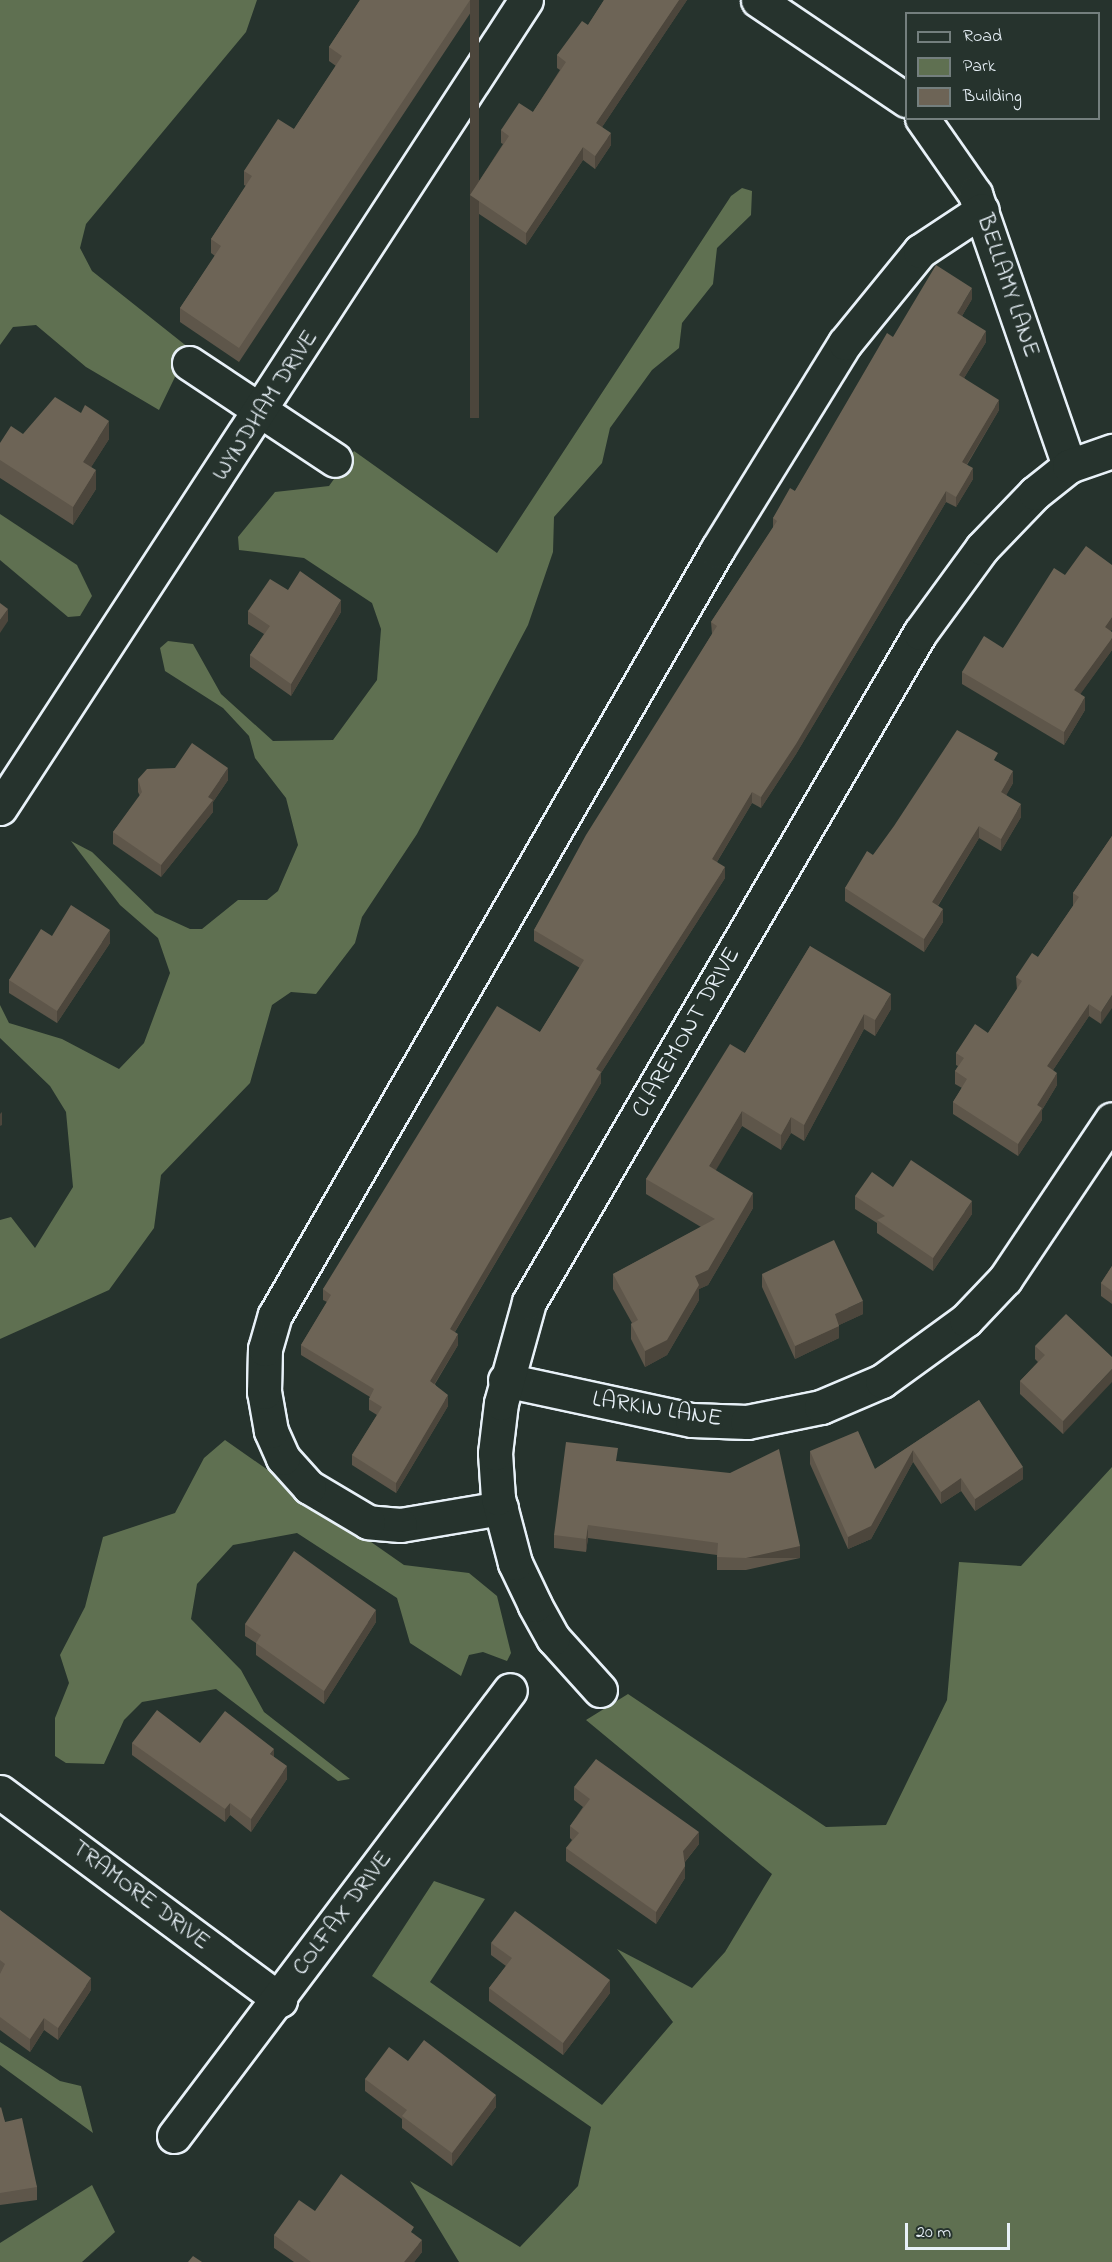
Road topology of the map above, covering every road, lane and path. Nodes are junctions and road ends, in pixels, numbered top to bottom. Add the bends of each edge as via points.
1 (526, 0) edge
2 (758, 0) edge
3 (905, 99) edge
4 (923, 120) edge
5 (982, 210) junction
6 (189, 363) dead end
7 (249, 432) junction
8 (1112, 451) edge
9 (335, 460) dead end
10 (1069, 466) junction
11 (0, 808) edge
12 (1112, 1119) edge
13 (506, 1380) junction
14 (501, 1508) junction
15 (510, 1690) dead end
16 (600, 1690) dead end
17 (0, 1792) edge
18 (280, 2000) junction
19 (174, 2136) dead end

1 - 7 street, WYNDHAM DRIVE
2 - 3 street
4 - 5 street, BELLAMY LANE
5 - 10 street, BELLAMY LANE
5 - 14 street via 920,251 845,343 717,550 275,1315 265,1349 269,1422 283,1458 309,1487 368,1522 400,1525
6 - 7 street
7 - 9 street
7 - 11 street, WYNDHAM DRIVE
8 - 10 street, CLAREMONT DRIVE
10 - 13 street, CLAREMONT DRIVE via 997,531 920,633 529,1302
12 - 13 street, LARKIN LANE via 1005,1279 966,1320 882,1381 821,1407 747,1422 692,1420
13 - 14 street, CLAREMONT DRIVE via 495,1454
14 - 16 street, CLAREMONT DRIVE via 515,1563 549,1630
15 - 18 street, COLFAX DRIVE
17 - 18 street, TRAMORE DRIVE
18 - 19 street, COLFAX DRIVE

